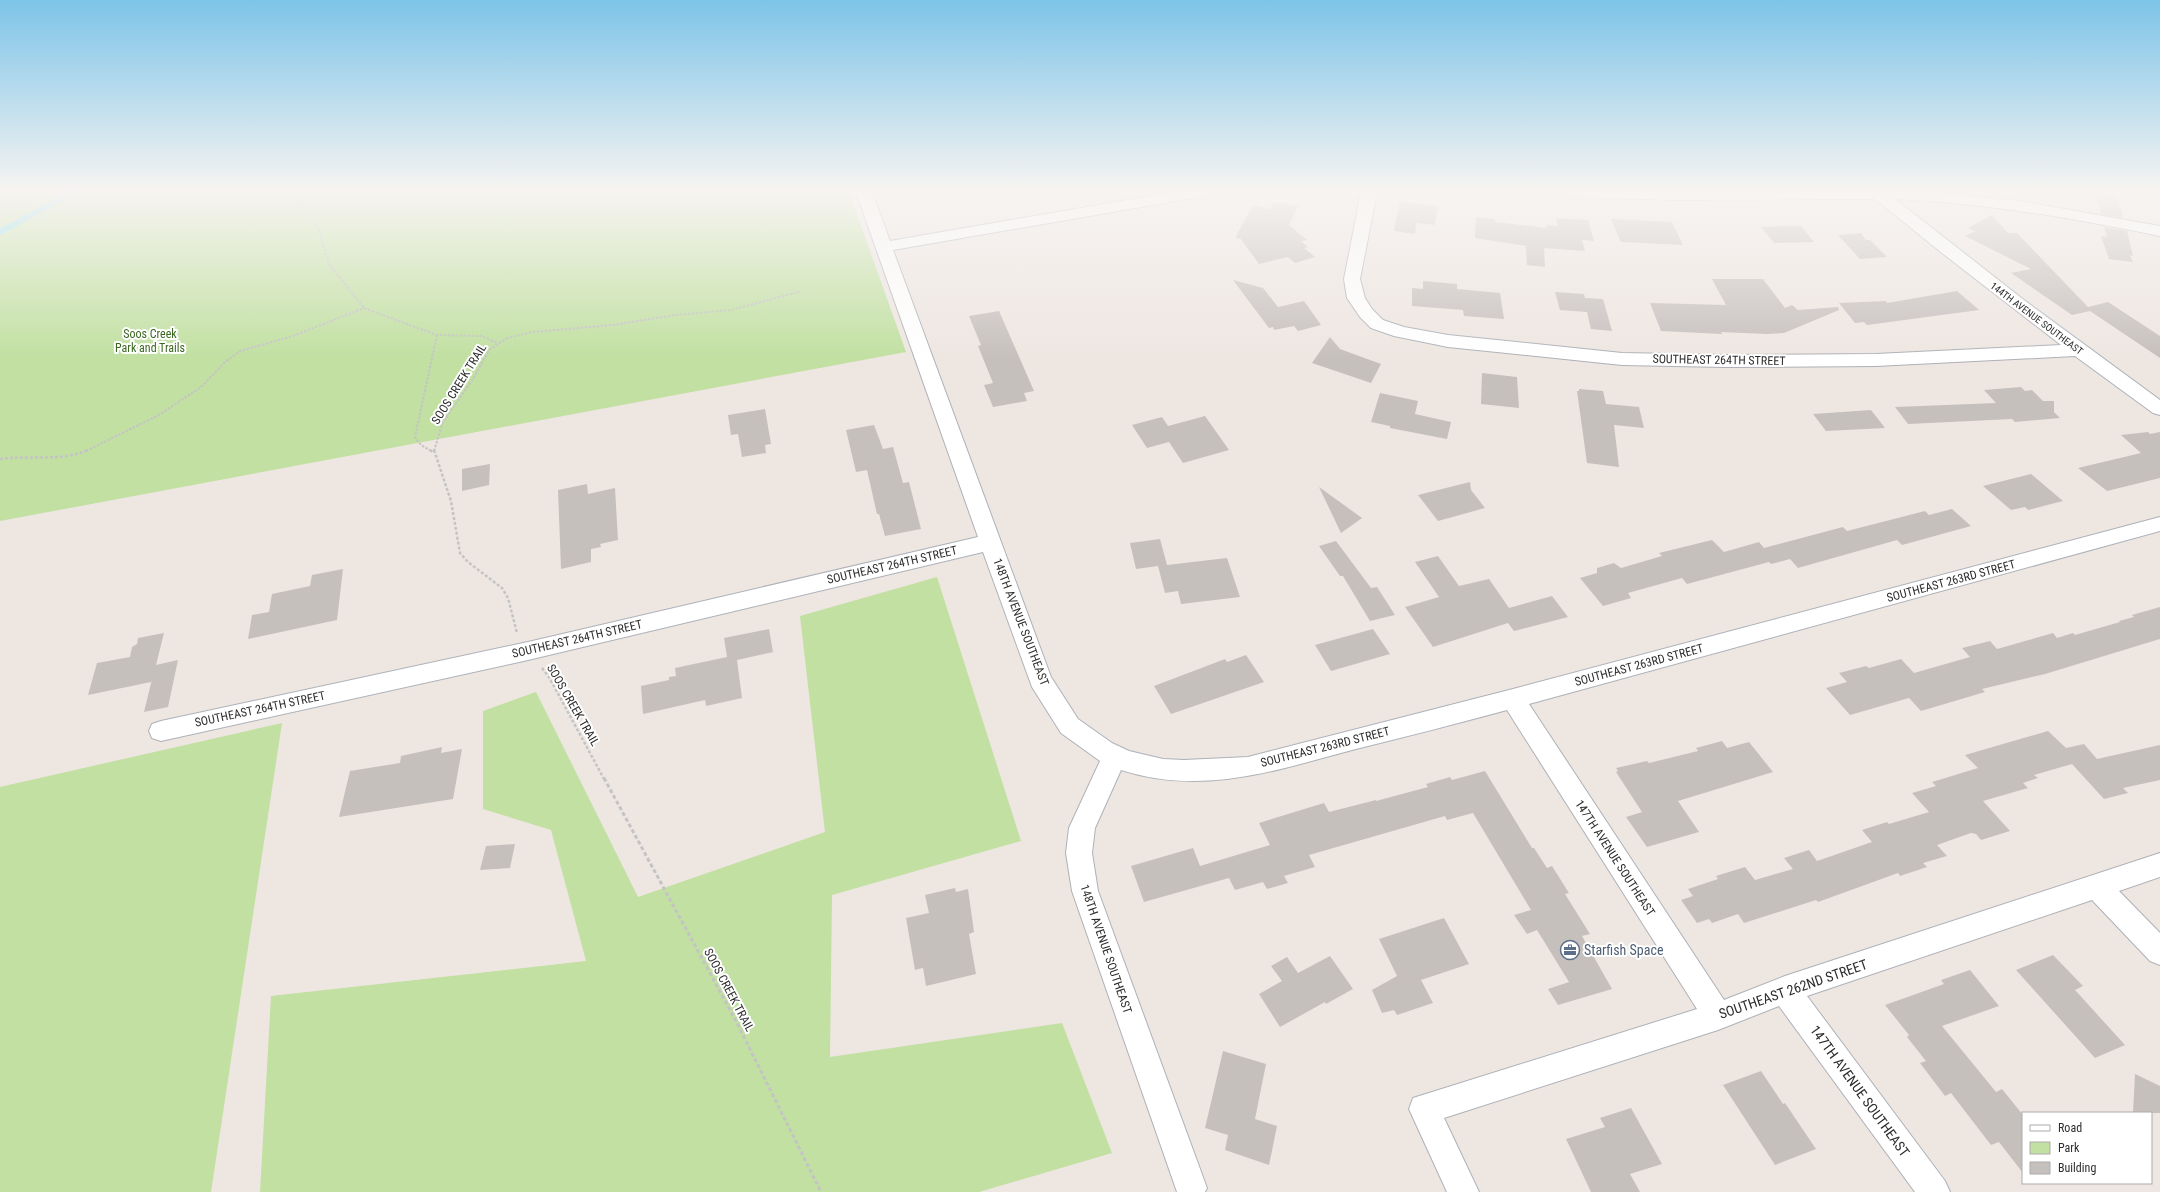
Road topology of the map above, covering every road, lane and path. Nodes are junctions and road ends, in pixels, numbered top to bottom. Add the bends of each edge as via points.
1 (884, 247) edge
2 (324, 248) edge
3 (1358, 248) edge
4 (1945, 248) edge
5 (802, 291) dead end
6 (364, 308) junction
7 (437, 335) junction
8 (497, 343) junction
9 (2079, 350) junction
10 (2160, 409) edge
11 (434, 453) junction
12 (0, 459) edge
13 (2160, 524) edge
14 (991, 542) junction
15 (528, 651) junction
16 (1512, 699) junction
17 (161, 731) dead end
18 (1114, 758) junction
19 (2160, 865) edge
20 (2097, 887) junction
21 (2160, 952) edge
22 (1785, 990) junction
23 (1718, 1016) junction
24 (1191, 1188) dead end
25 (821, 1192) edge
26 (1463, 1192) edge
27 (1934, 1192) edge

1 - 14 street, 148TH AVENUE SOUTHEAST
2 - 6 path via 329,264
3 - 9 street, SOUTHEAST 264TH STREET via 1352,279 1356,298 1366,313 1377,324 1400,332 1448,341 1622,359 1725,361 1876,360
4 - 9 street, 144TH AVENUE SOUTHEAST
5 - 8 path, SOOS CREEK TRAIL via 731,310 662,317 613,326 533,332
6 - 7 path
6 - 12 path via 294,336 240,351 225,362 201,387 165,411 87,451 68,457 20,456
7 - 8 path via 482,336
7 - 11 path via 415,437 421,445
8 - 11 path, SOOS CREEK TRAIL via 489,350 473,379 443,422
9 - 10 street, 144TH AVENUE SOUTHEAST
11 - 15 path, SOOS CREEK TRAIL via 453,508 460,553 492,577 503,589 510,602 511,618 516,633
13 - 16 street, SOUTHEAST 263RD STREET
14 - 15 street, SOUTHEAST 264TH STREET
14 - 18 street, 148TH AVENUE SOUTHEAST via 1040,680 1069,725
15 - 17 street, SOUTHEAST 264TH STREET
15 - 25 path, SOOS CREEK TRAIL via 549,677 736,1020
16 - 18 street, SOUTHEAST 263RD STREET via 1248,766 1205,771 1165,769 1137,766
16 - 23 street, 147TH AVENUE SOUTHEAST
18 - 24 street, 148TH AVENUE SOUTHEAST via 1082,828 1079,853 1085,891
19 - 20 street, SOUTHEAST 262ND STREET
20 - 21 street
20 - 22 street, SOUTHEAST 262ND STREET
22 - 23 street, SOUTHEAST 262ND STREET
22 - 27 street, 147TH AVENUE SOUTHEAST
23 - 26 street, SOUTHEAST 262ND STREET via 1424,1110

